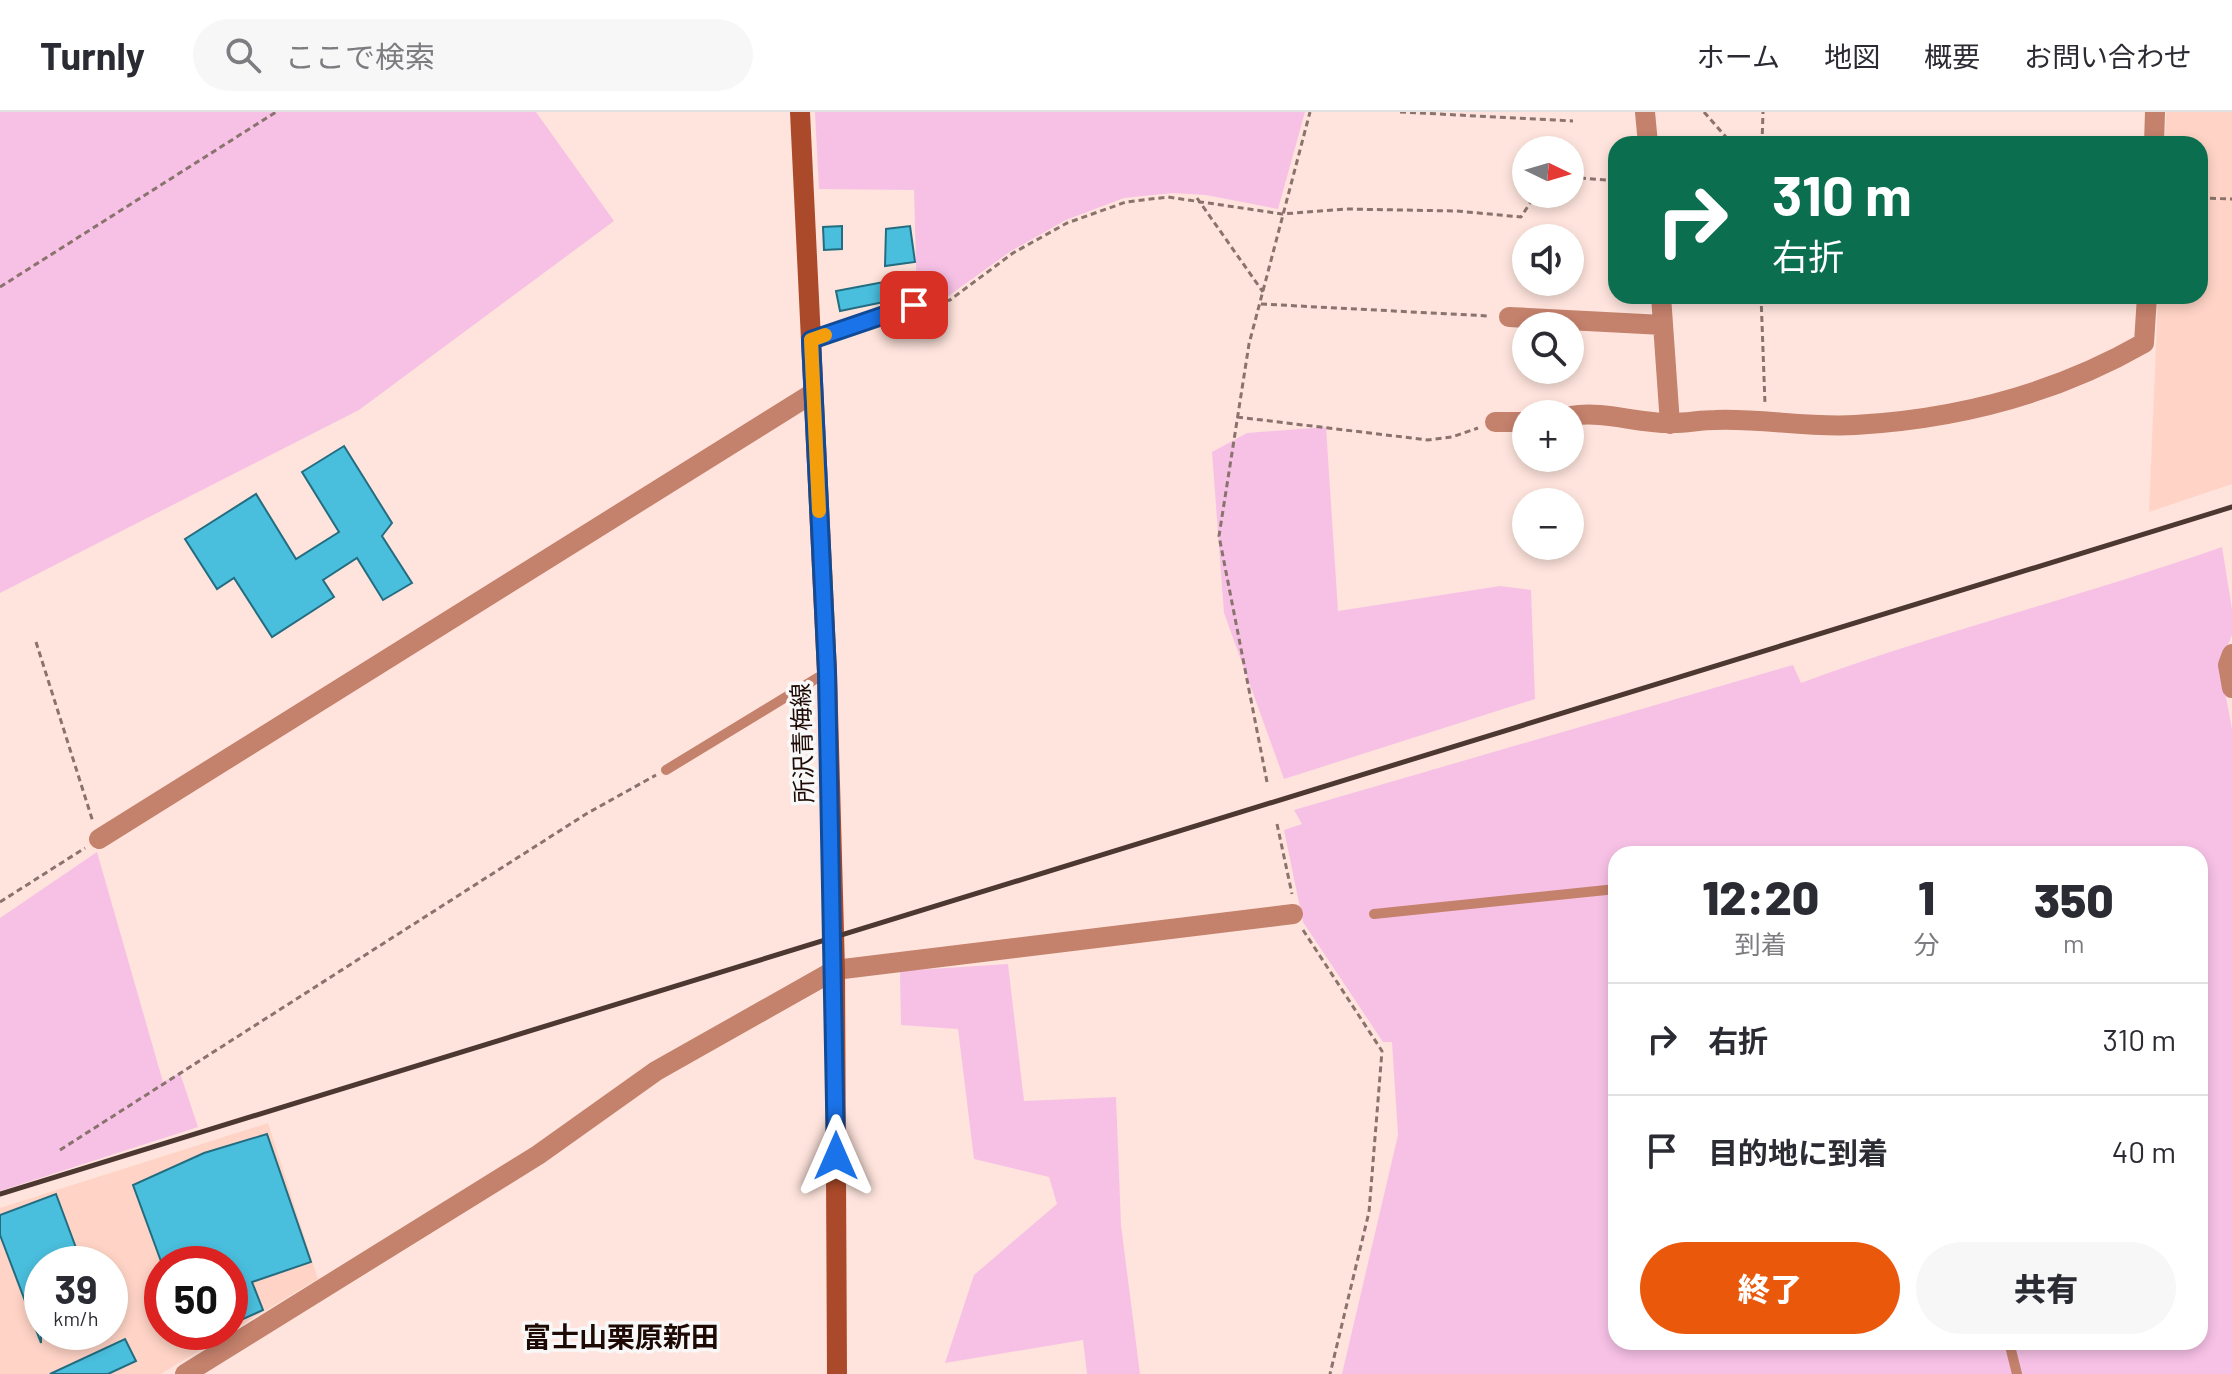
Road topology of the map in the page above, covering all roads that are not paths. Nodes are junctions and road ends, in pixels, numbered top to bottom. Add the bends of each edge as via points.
1 (800, 112) edge
2 (1645, 112) edge
3 (2155, 112) edge
4 (1647, 136) edge
5 (2154, 136) edge
6 (1662, 304) edge
7 (2146, 304) edge
8 (914, 305) road end
9 (1509, 317) road end
10 (1663, 325) junction
11 (811, 340) junction
12 (813, 393) junction
13 (1584, 414) edge
14 (1495, 422) road end
15 (1512, 422) edge
16 (1670, 424) junction
17 (2232, 654) edge
18 (827, 672) junction
19 (2232, 688) edge
20 (666, 770) road end
21 (99, 839) road end
22 (1608, 890) edge
23 (1293, 914) road end
24 (1374, 914) dead end
25 (835, 970) junction
26 (2011, 1350) edge
27 (185, 1374) edge
28 (837, 1374) edge
29 (2017, 1374) edge

1 - 11 main road, 所沢青梅線
2 - 4 street
3 - 5 street
6 - 10 street
7 - 16 street via 2144,343 2035,394 1988,408 1853,425 1717,419
8 - 11 lane
9 - 10 street
10 - 16 street
11 - 12 main road, 所沢青梅線
12 - 18 main road, 所沢青梅線
12 - 21 street
13 - 16 street
14 - 15 street
17 - 19 street
18 - 20 lane
18 - 25 main road, 所沢青梅線
22 - 24 lane
23 - 25 street
25 - 27 street via 656,1071 538,1155
25 - 28 main road, 所沢青梅線
26 - 29 lane

